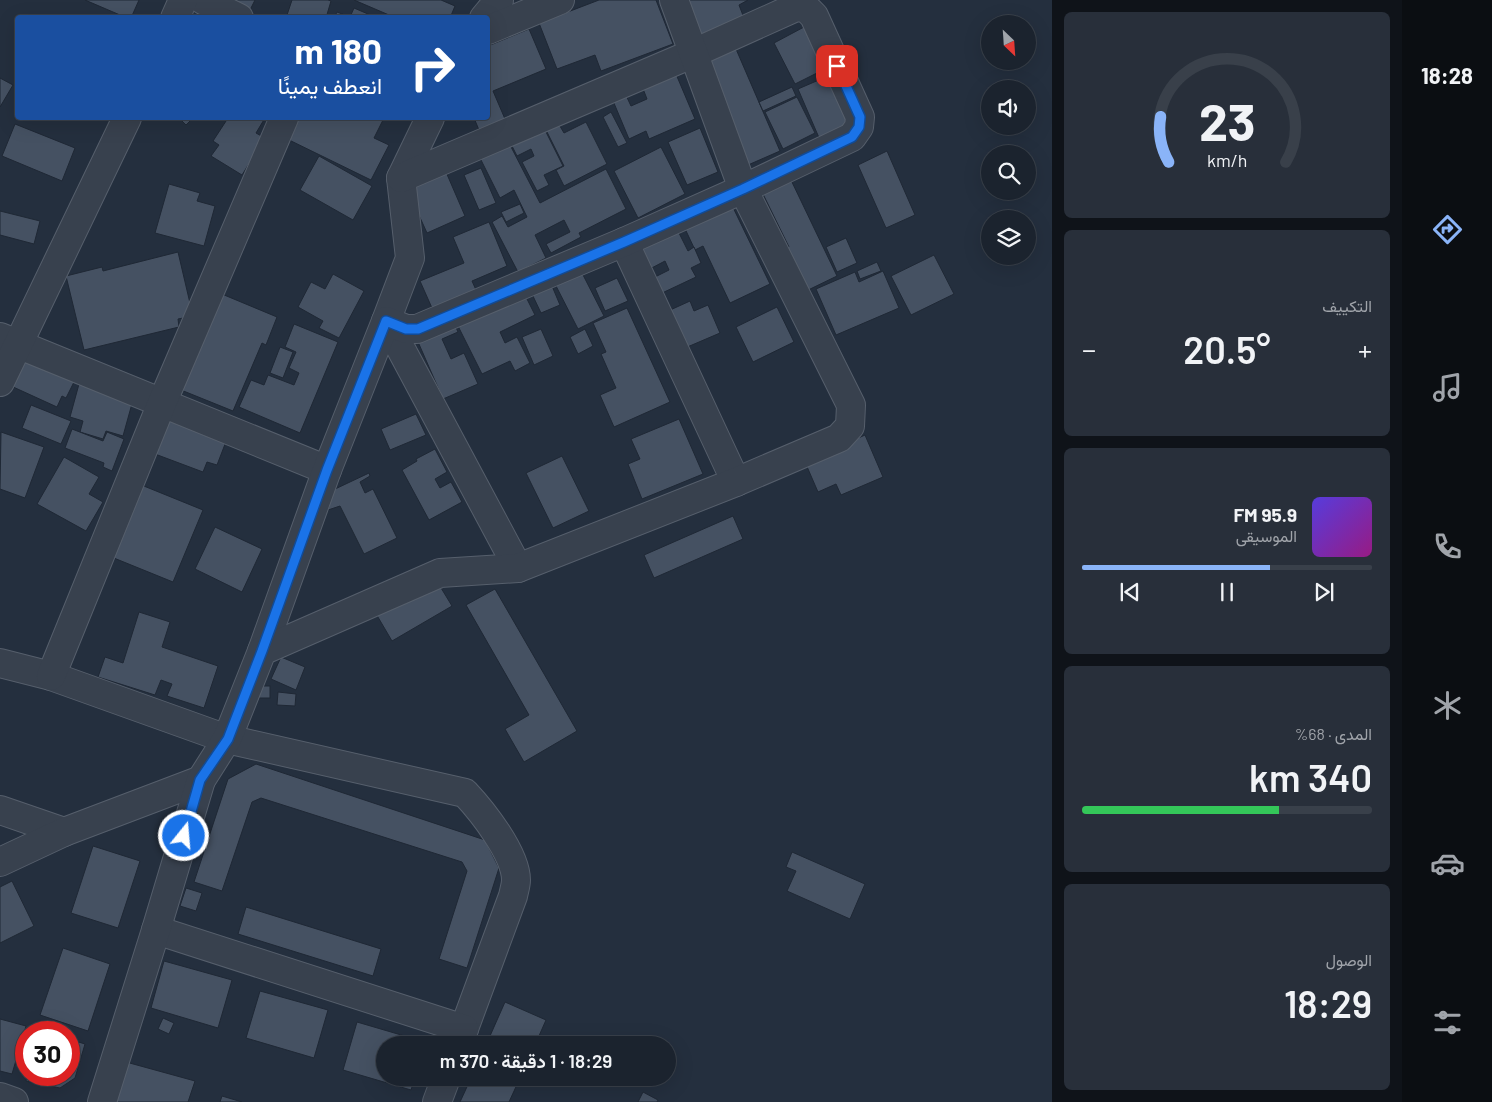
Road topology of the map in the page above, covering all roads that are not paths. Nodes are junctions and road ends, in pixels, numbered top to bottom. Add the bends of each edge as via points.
1 (183, 0) edge
2 (202, 0) edge
3 (499, 0) edge
4 (560, 0) edge
5 (674, 0) edge
6 (176, 15) edge
7 (233, 15) edge
8 (486, 15) edge
9 (490, 29) edge
10 (694, 53) junction
11 (125, 120) edge
12 (283, 120) edge
13 (429, 120) edge
14 (401, 178) junction
15 (743, 189) junction
16 (624, 242) junction
17 (386, 321) junction
18 (9, 340) edge
19 (0, 382) edge
20 (162, 403) junction
21 (327, 470) junction
22 (736, 482) junction
23 (518, 568) junction
24 (262, 651) junction
25 (0, 663) edge
26 (52, 676) junction
27 (228, 739) junction
28 (200, 780) junction
29 (0, 810) edge
30 (64, 832) junction
31 (0, 862) edge
32 (156, 930) junction
33 (458, 1036) edge
34 (461, 1036) edge
35 (443, 1086) edge
36 (0, 1097) edge
37 (14, 1102) edge
38 (102, 1102) edge
39 (437, 1102) edge

1 - 6 street
2 - 7 street
3 - 8 street
4 - 9 street
5 - 10 street
10 - 14 street
10 - 15 street
10 - 15 street via 796,7 806,8 814,16 860,117 859,127 852,137
11 - 18 street
12 - 20 street
13 - 14 street
14 - 17 street via 410,258
15 - 16 street
15 - 22 street via 851,405 850,426 839,438
16 - 17 street via 418,329 406,329
16 - 22 street
17 - 21 street
17 - 23 street
18 - 19 street
18 - 20 street
20 - 21 street
20 - 26 street
21 - 24 street
22 - 23 street
23 - 24 street via 440,573
24 - 27 street
25 - 26 street
26 - 27 street
27 - 28 street
27 - 34 street via 465,793 481,810 508,854 516,879 513,896
28 - 30 street
28 - 32 street
29 - 30 street
30 - 31 street
32 - 33 street
32 - 38 street
35 - 39 street
36 - 37 street

